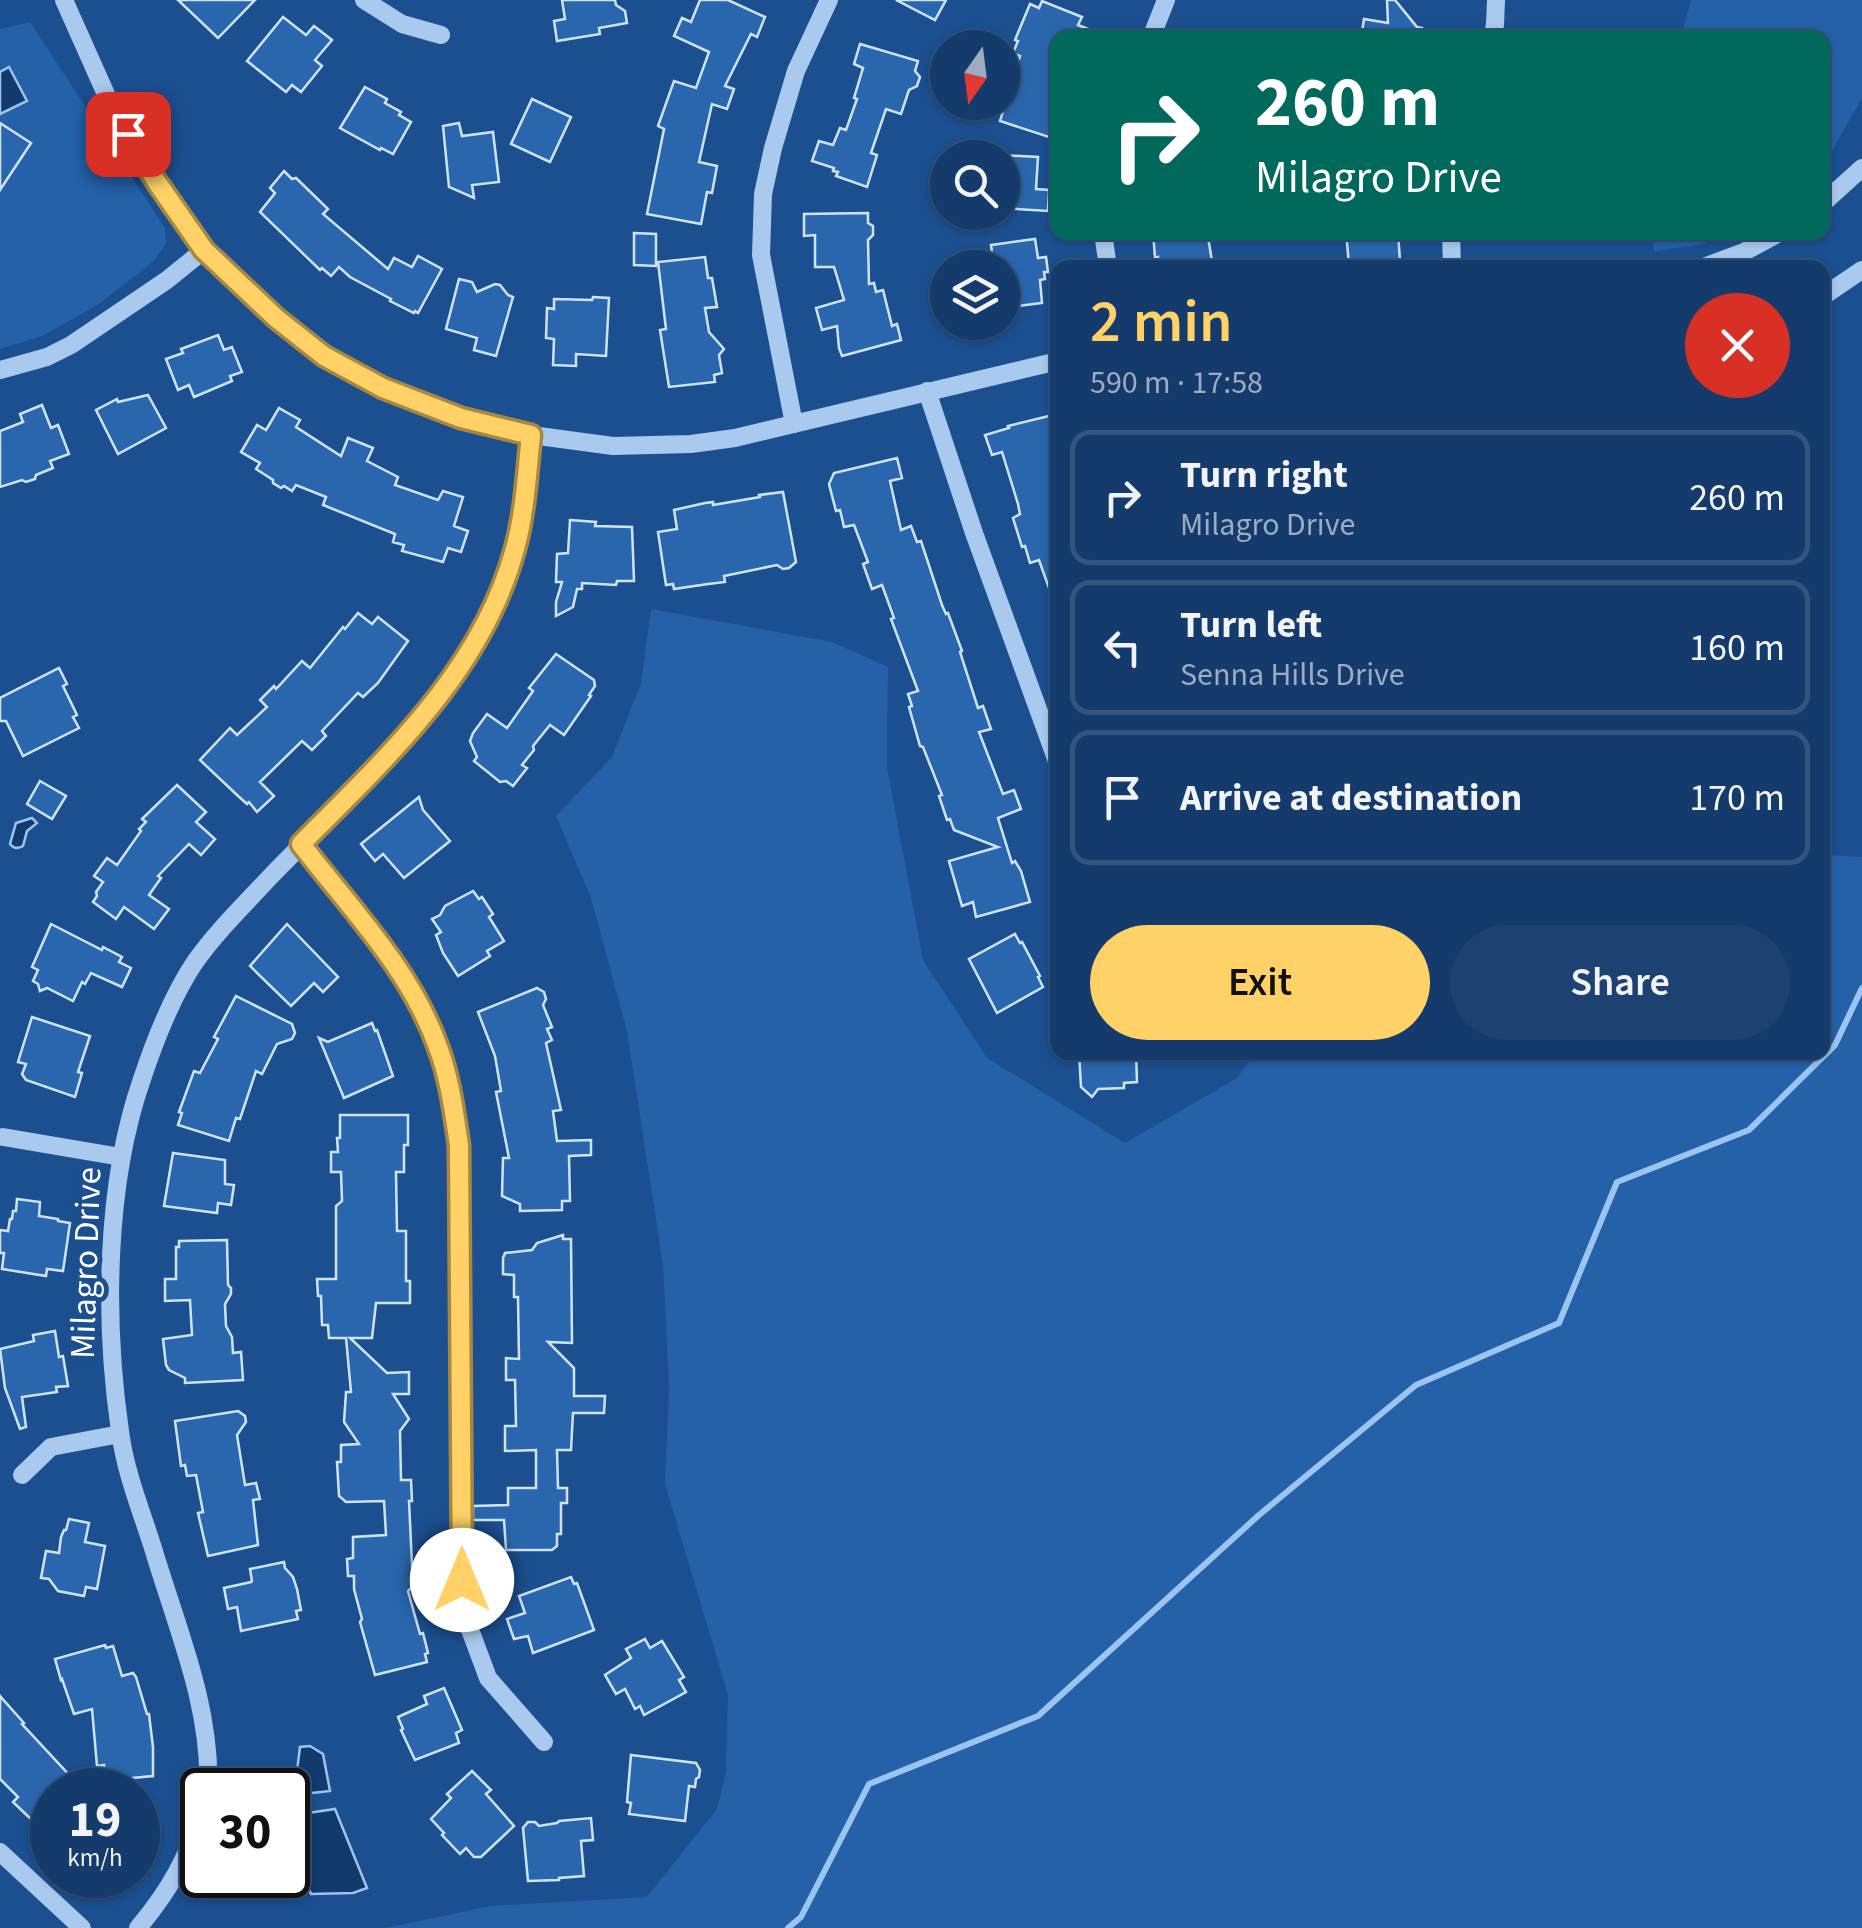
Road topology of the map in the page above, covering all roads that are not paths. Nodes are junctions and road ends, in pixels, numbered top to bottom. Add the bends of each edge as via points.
1 (64, 0) edge
2 (364, 0) edge
3 (829, 0) edge
4 (1166, 0) edge
5 (1496, 0) edge
6 (1154, 30) edge
7 (1494, 30) edge
8 (441, 35) dead end
9 (1862, 168) edge
10 (1830, 197) edge
11 (1767, 240) edge
12 (204, 250) junction
13 (1722, 260) edge
14 (1862, 270) edge
15 (1830, 292) edge
16 (1050, 363) edge
17 (0, 370) edge
18 (928, 391) junction
19 (794, 424) junction
20 (531, 435) junction
21 (1050, 742) edge
22 (301, 844) junction
23 (4, 1137) dead end
24 (121, 1157) junction
25 (120, 1434) junction
26 (22, 1475) dead end
27 (544, 1742) dead end
28 (208, 1768) edge
29 (0, 1852) edge
30 (180, 1869) edge
31 (82, 1928) edge
32 (138, 1928) edge

1 - 12 street via 114,110
2 - 8 street via 402,24
3 - 19 street via 796,71 763,194 761,255
4 - 6 street
5 - 7 street
9 - 10 street
11 - 13 street
12 - 17 street via 71,345
12 - 20 street via 324,356 398,394
14 - 15 street
16 - 18 street
18 - 19 street
18 - 21 street
19 - 20 street via 691,444 613,446
20 - 22 street, Milagro Drive via 516,546 478,636 411,733
22 - 24 street, Milagro Drive via 194,965 141,1081
22 - 27 street via 419,1004 448,1082 459,1145 462,1580 469,1627 488,1678
23 - 24 street
24 - 25 street, Milagro Drive via 111,1280
25 - 26 street via 52,1447
25 - 28 street, Milagro Drive via 196,1692
29 - 31 street
30 - 32 street

